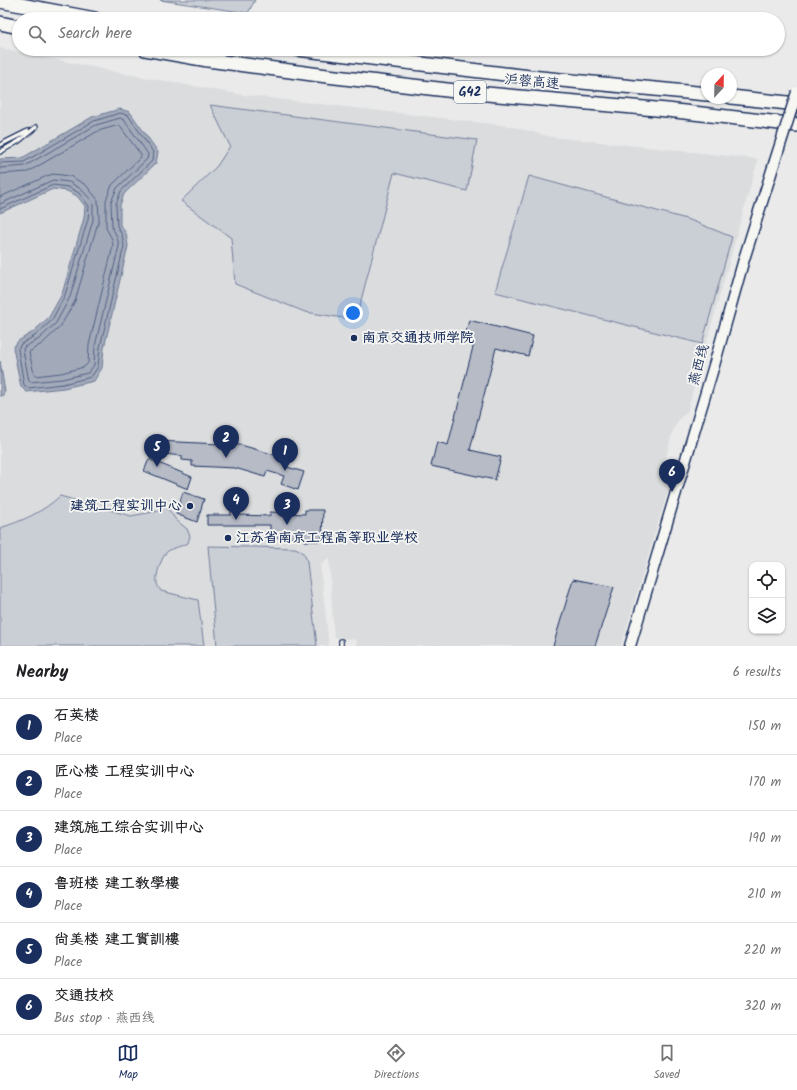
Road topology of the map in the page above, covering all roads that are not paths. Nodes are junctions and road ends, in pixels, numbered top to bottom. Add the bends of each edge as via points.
1 (0, 1) edge
2 (58, 12) edge
3 (0, 23) edge
4 (12, 26) edge
5 (185, 56) edge
6 (355, 56) edge
7 (797, 92) edge
8 (701, 93) edge
9 (737, 98) edge
10 (797, 104) edge
11 (797, 125) edge
12 (0, 145) edge
13 (0, 152) edge
14 (341, 641) dead end
15 (341, 646) edge
16 (630, 646) edge

1 - 2 highway
3 - 4 highway
5 - 11 highway, 沪蓉高速 / G42 via 433,88
6 - 8 highway, 沪蓉高速 / G42 via 530,77
7 - 16 main road, 燕西线, bridge via 744,259
9 - 10 highway
12 - 13 lane via 36,127
14 - 15 lane

